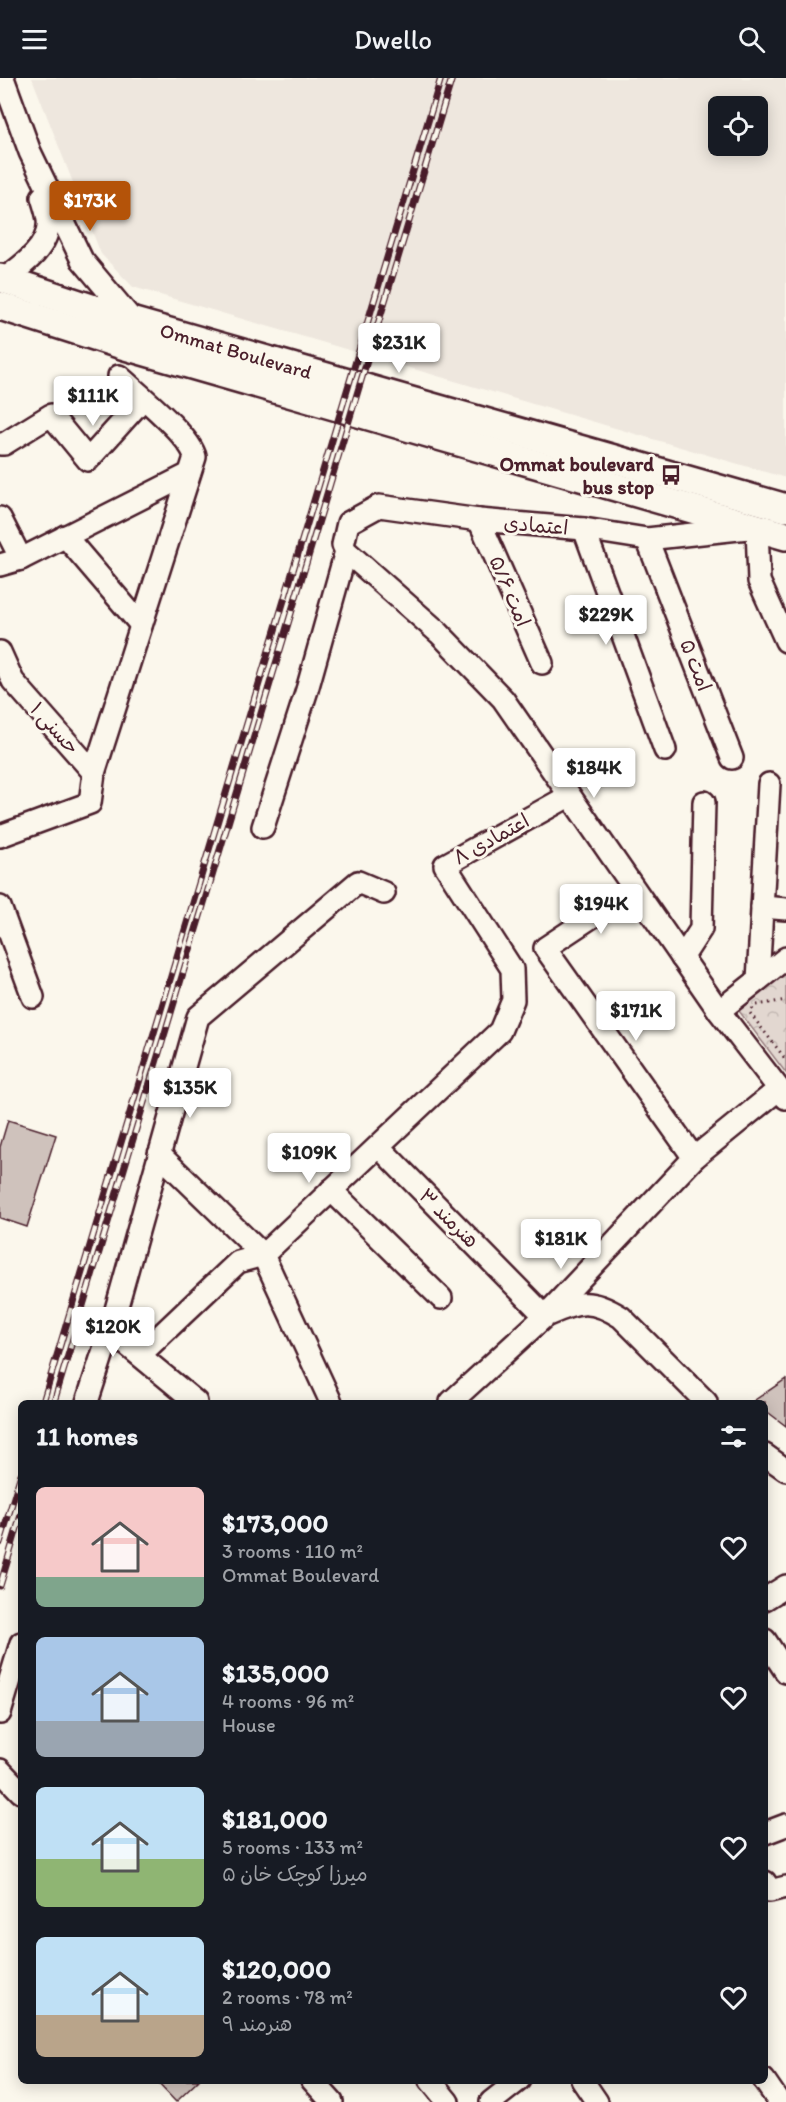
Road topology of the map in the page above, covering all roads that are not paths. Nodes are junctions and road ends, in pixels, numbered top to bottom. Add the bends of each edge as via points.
1 (3, 78) edge
2 (30, 152) junction
3 (2, 278) edge
4 (0, 306) edge
5 (134, 322) junction
6 (119, 376) dead end
7 (143, 399) junction
8 (0, 444) edge
9 (189, 474) junction
10 (786, 508) edge
11 (0, 519) edge
12 (479, 520) junction
13 (757, 527) junction
14 (584, 529) junction
15 (65, 536) junction
16 (786, 536) edge
17 (647, 539) junction
18 (346, 551) junction
19 (21, 559) junction
20 (0, 565) edge
21 (141, 625) junction
22 (786, 640) edge
23 (0, 652) edge
24 (542, 663) dead end
25 (665, 750) dead end
26 (732, 758) dead end
27 (94, 772) junction
28 (769, 784) dead end
29 (569, 796) junction
30 (704, 802) dead end
31 (777, 814) edge
32 (263, 827) dead end
33 (0, 836) edge
34 (634, 889) junction
35 (384, 892) dead end
36 (0, 907) edge
37 (762, 907) junction
38 (786, 909) edge
39 (682, 958) junction
40 (786, 958) edge
41 (758, 980) junction
42 (33, 997) dead end
43 (719, 1011) junction
44 (782, 1093) edge
45 (379, 1147) junction
46 (159, 1154) junction
47 (694, 1158) junction
48 (332, 1190) junction
49 (263, 1255) junction
50 (441, 1298) dead end
51 (545, 1316) junction
52 (110, 1331) junction
53 (140, 1355) junction
54 (88, 1400) edge
55 (193, 1400) edge
56 (330, 1400) edge
57 (453, 1400) edge
58 (704, 1400) edge
59 (768, 1457) edge
60 (786, 1470) edge
61 (786, 1586) edge
62 (768, 1597) edge
63 (768, 1645) edge
64 (18, 1656) edge
65 (786, 1672) edge
66 (0, 1713) edge
67 (0, 1770) edge
68 (18, 1789) edge
69 (786, 1825) edge
70 (768, 1832) edge
71 (768, 1887) edge
72 (786, 1887) edge
73 (316, 2084) edge
74 (433, 2084) edge
75 (514, 2084) edge
76 (585, 2084) edge
77 (767, 2084) edge
78 (332, 2102) edge
79 (448, 2102) edge
80 (491, 2102) edge
81 (597, 2102) edge
82 (779, 2102) edge

1 - 2 street
2 - 3 street via 48,222 42,243 27,262
2 - 5 street via 82,260
3 - 5 main road, Ommat Boulevard
4 - 13 main road, Ommat Boulevard via 122,345
5 - 10 main road, Ommat Boulevard
6 - 7 street
7 - 8 street via 88,460 51,416
7 - 9 street via 192,450 195,457
9 - 15 street
9 - 21 street
11 - 19 street
12 - 14 street, اعتمادی
12 - 18 street, اعتمادی via 378,506 348,523 343,545
12 - 24 street, امت ۵/۶
13 - 16 main road, Ommat Boulevard
13 - 17 street, اعتمادی
13 - 22 street via 759,581
14 - 17 street, اعتمادی
14 - 25 street
15 - 19 street
15 - 21 street
17 - 26 street, امت ۵
18 - 29 street via 439,633 503,699
18 - 32 street
19 - 20 street
21 - 27 street
23 - 27 street, حسنی ۱ via 13,681
27 - 33 street via 90,803
28 - 31 street
29 - 34 street
29 - 45 street, اعتمادی ۸ via 445,865 512,969 513,1000 500,1031
30 - 39 street via 700,929
31 - 37 street
34 - 39 street
34 - 47 street via 545,948
35 - 46 street via 358,882 198,1017
36 - 42 street
37 - 38 street
37 - 41 street
39 - 43 street
40 - 41 street
41 - 43 street
43 - 44 street
44 - 47 street
45 - 48 street
45 - 51 street, هنرمند ۳
46 - 49 street
46 - 52 street
47 - 51 street
48 - 49 street
48 - 50 street
49 - 53 street via 238,1262
49 - 56 street
51 - 57 street
51 - 58 street via 590,1302 606,1308 621,1317
52 - 53 street
52 - 54 street
53 - 55 street
59 - 60 street
61 - 62 street
63 - 65 street
64 - 66 street
67 - 68 street
69 - 70 street
71 - 72 street via 770,1891
73 - 78 street
74 - 79 street
75 - 80 street
76 - 81 street
77 - 82 street

